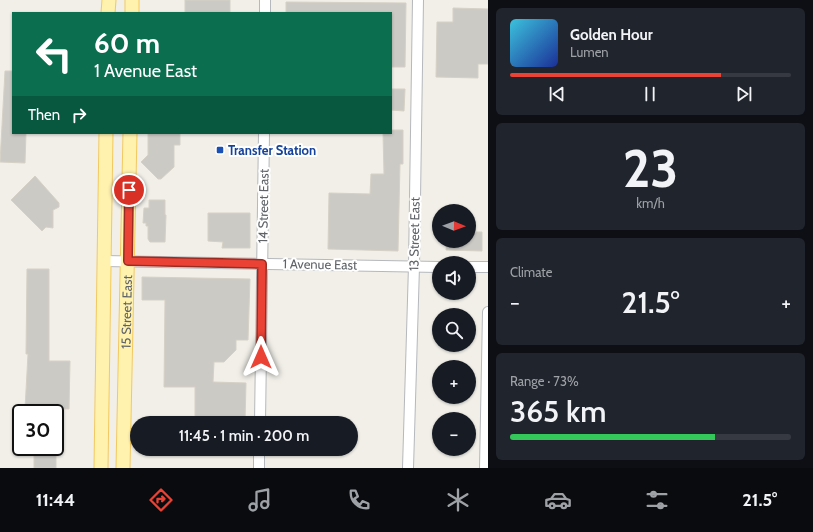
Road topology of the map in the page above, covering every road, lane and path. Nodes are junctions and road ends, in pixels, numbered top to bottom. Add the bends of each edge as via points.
1 (109, 0) edge
2 (132, 0) edge
3 (265, 0) edge
4 (418, 0) edge
5 (108, 12) edge
6 (132, 12) edge
7 (265, 12) edge
8 (106, 134) edge
9 (130, 134) edge
10 (264, 134) edge
11 (104, 261) junction
12 (128, 261) junction
13 (262, 264) junction
14 (414, 266) junction
15 (432, 266) edge
16 (476, 267) edge
17 (488, 267) edge
18 (488, 312) edge
19 (260, 416) edge
20 (260, 456) edge
21 (101, 468) edge
22 (123, 468) edge
23 (259, 468) edge
24 (408, 468) edge
25 (485, 468) edge

1 - 5 main road
2 - 6 main road
3 - 7 street
4 - 14 street, 13 Street East
8 - 11 main road, 15 Street East
9 - 12 main road, 15 Street East
10 - 13 street, 14 Street East
11 - 12 street, 1 Avenue East
11 - 21 main road, 15 Street East
12 - 13 street, 1 Avenue East
12 - 22 main road, 15 Street East
13 - 14 street, 1 Avenue East
13 - 19 street, 14 Street East
14 - 15 street, 1 Avenue East
14 - 24 street, 13 Street East
16 - 17 street
18 - 25 street
20 - 23 street

